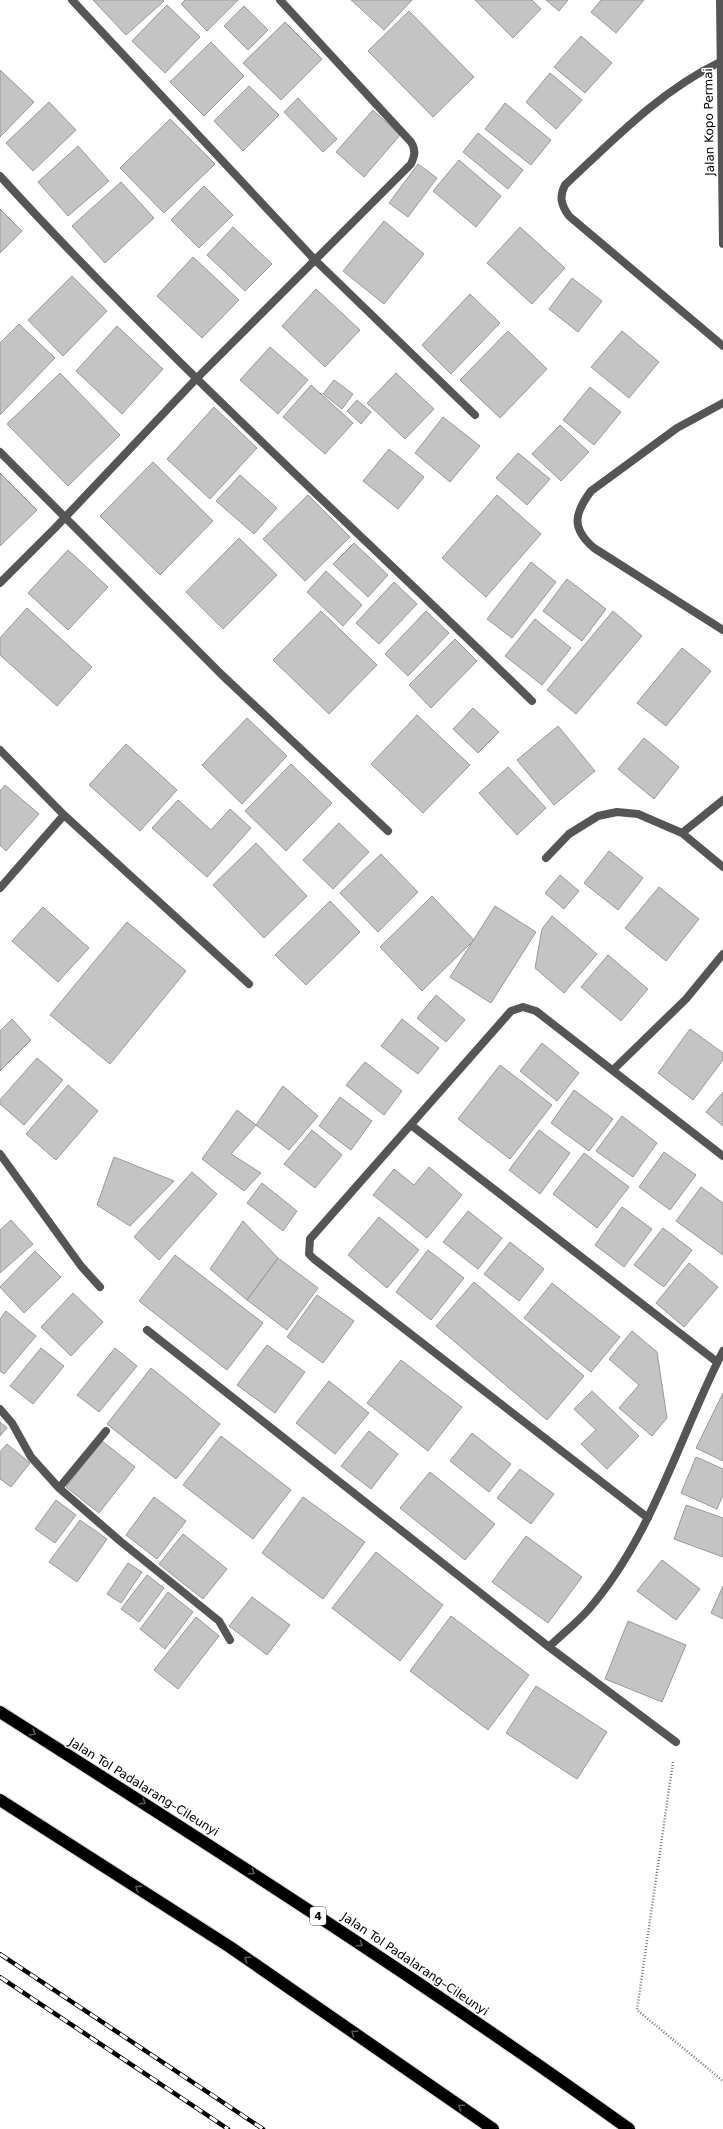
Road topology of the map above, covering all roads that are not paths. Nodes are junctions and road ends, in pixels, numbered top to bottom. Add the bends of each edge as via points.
1 (72, 0) edge
2 (280, 0) edge
3 (720, 0) edge
4 (722, 45) edge
5 (722, 63) edge
6 (0, 176) edge
7 (723, 244) edge
8 (314, 259) junction
9 (723, 346) edge
10 (196, 379) junction
11 (723, 403) edge
12 (475, 415) dead end
13 (0, 452) edge
14 (66, 516) junction
15 (0, 583) edge
16 (723, 630) edge
17 (532, 701) dead end
18 (0, 750) edge
19 (723, 800) edge
20 (64, 815) junction
21 (388, 831) dead end
22 (682, 834) junction
23 (546, 858) dead end
24 (723, 867) edge
25 (0, 888) edge
26 (723, 954) edge
27 (249, 984) dead end
28 (613, 1070) junction
29 (411, 1125) junction
30 (0, 1154) edge
31 (723, 1156) edge
32 (100, 1287) dead end
33 (147, 1330) dead end
34 (723, 1351) edge
35 (717, 1362) junction
36 (0, 1409) edge
37 (106, 1431) dead end
38 (60, 1488) junction
39 (648, 1518) junction
40 (230, 1640) dead end
41 (549, 1647) junction
42 (0, 1712) edge
43 (676, 1742) road end
44 (0, 1800) edge
45 (493, 2129) edge
46 (629, 2129) edge

1 - 8 street
2 - 8 street via 411,142 415,153 411,164
3 - 4 street, Jalan Kopo Permai
4 - 5 street, Jalan Kopo Permai
5 - 7 street, Jalan Kopo Permai
5 - 9 street via 695,74 633,120 565,185 561,200 569,216
6 - 10 street via 64,246
8 - 10 street
8 - 12 street
10 - 14 street
10 - 17 street
11 - 16 street via 677,428 591,491 581,505 577,527 594,548
13 - 14 street
14 - 15 street
14 - 21 street via 221,674
18 - 20 street
19 - 22 street
20 - 25 street
20 - 27 street
22 - 23 street via 638,814 617,812 598,816 569,834
22 - 24 street
26 - 28 street via 686,999
28 - 29 street via 536,1011 518,1008 511,1012
28 - 31 street
29 - 35 street
29 - 39 street via 310,1240 309,1254
30 - 32 street via 81,1266
33 - 41 street
34 - 35 street
35 - 39 street
36 - 38 street via 12,1423 31,1457
37 - 38 street
38 - 40 street via 120,1541 219,1621
39 - 41 street via 619,1568 589,1609
41 - 43 street
42 -> 46 highway, Jalan Tol Padalarang–Cileunyi / 4 via 251,1871 520,2050
45 -> 44 highway via 230,1947

